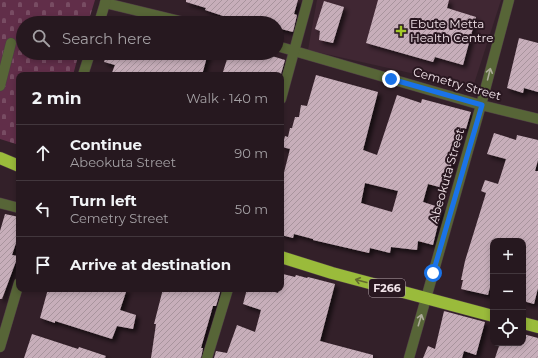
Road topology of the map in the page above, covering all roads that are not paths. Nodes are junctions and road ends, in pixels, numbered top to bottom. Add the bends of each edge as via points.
1 (308, 0) edge
2 (509, 0) edge
3 (105, 1) edge
4 (101, 16) edge
5 (162, 16) edge
6 (11, 43) dead end
7 (284, 48) edge
8 (295, 50) junction
9 (88, 60) edge
10 (84, 72) edge
11 (0, 86) edge
12 (284, 88) edge
13 (482, 105) junction
14 (538, 119) edge
15 (0, 158) edge
16 (16, 165) edge
17 (0, 203) edge
18 (16, 207) edge
19 (284, 258) edge
20 (16, 288) edge
21 (227, 292) edge
22 (426, 298) junction
23 (4, 314) edge
24 (490, 315) edge
25 (526, 324) edge
26 (538, 327) edge
27 (0, 347) edge
28 (208, 358) edge
29 (409, 358) edge

1 - 8 street
13 -> 2 street, Abeokuta Street
3 - 4 street
3 - 5 street
6 - 11 street
7 - 8 street, Cemetry Street
8 - 12 street
8 - 13 street, Cemetry Street
9 - 10 street
13 - 14 street, Cemetry Street
13 - 22 street, Abeokuta Street
15 - 16 highway
17 - 18 street
22 -> 19 highway, F266
20 - 23 street
21 - 28 street
22 - 24 highway, F266
29 -> 22 street, Abeokuta Street
23 - 27 street
25 - 26 highway

